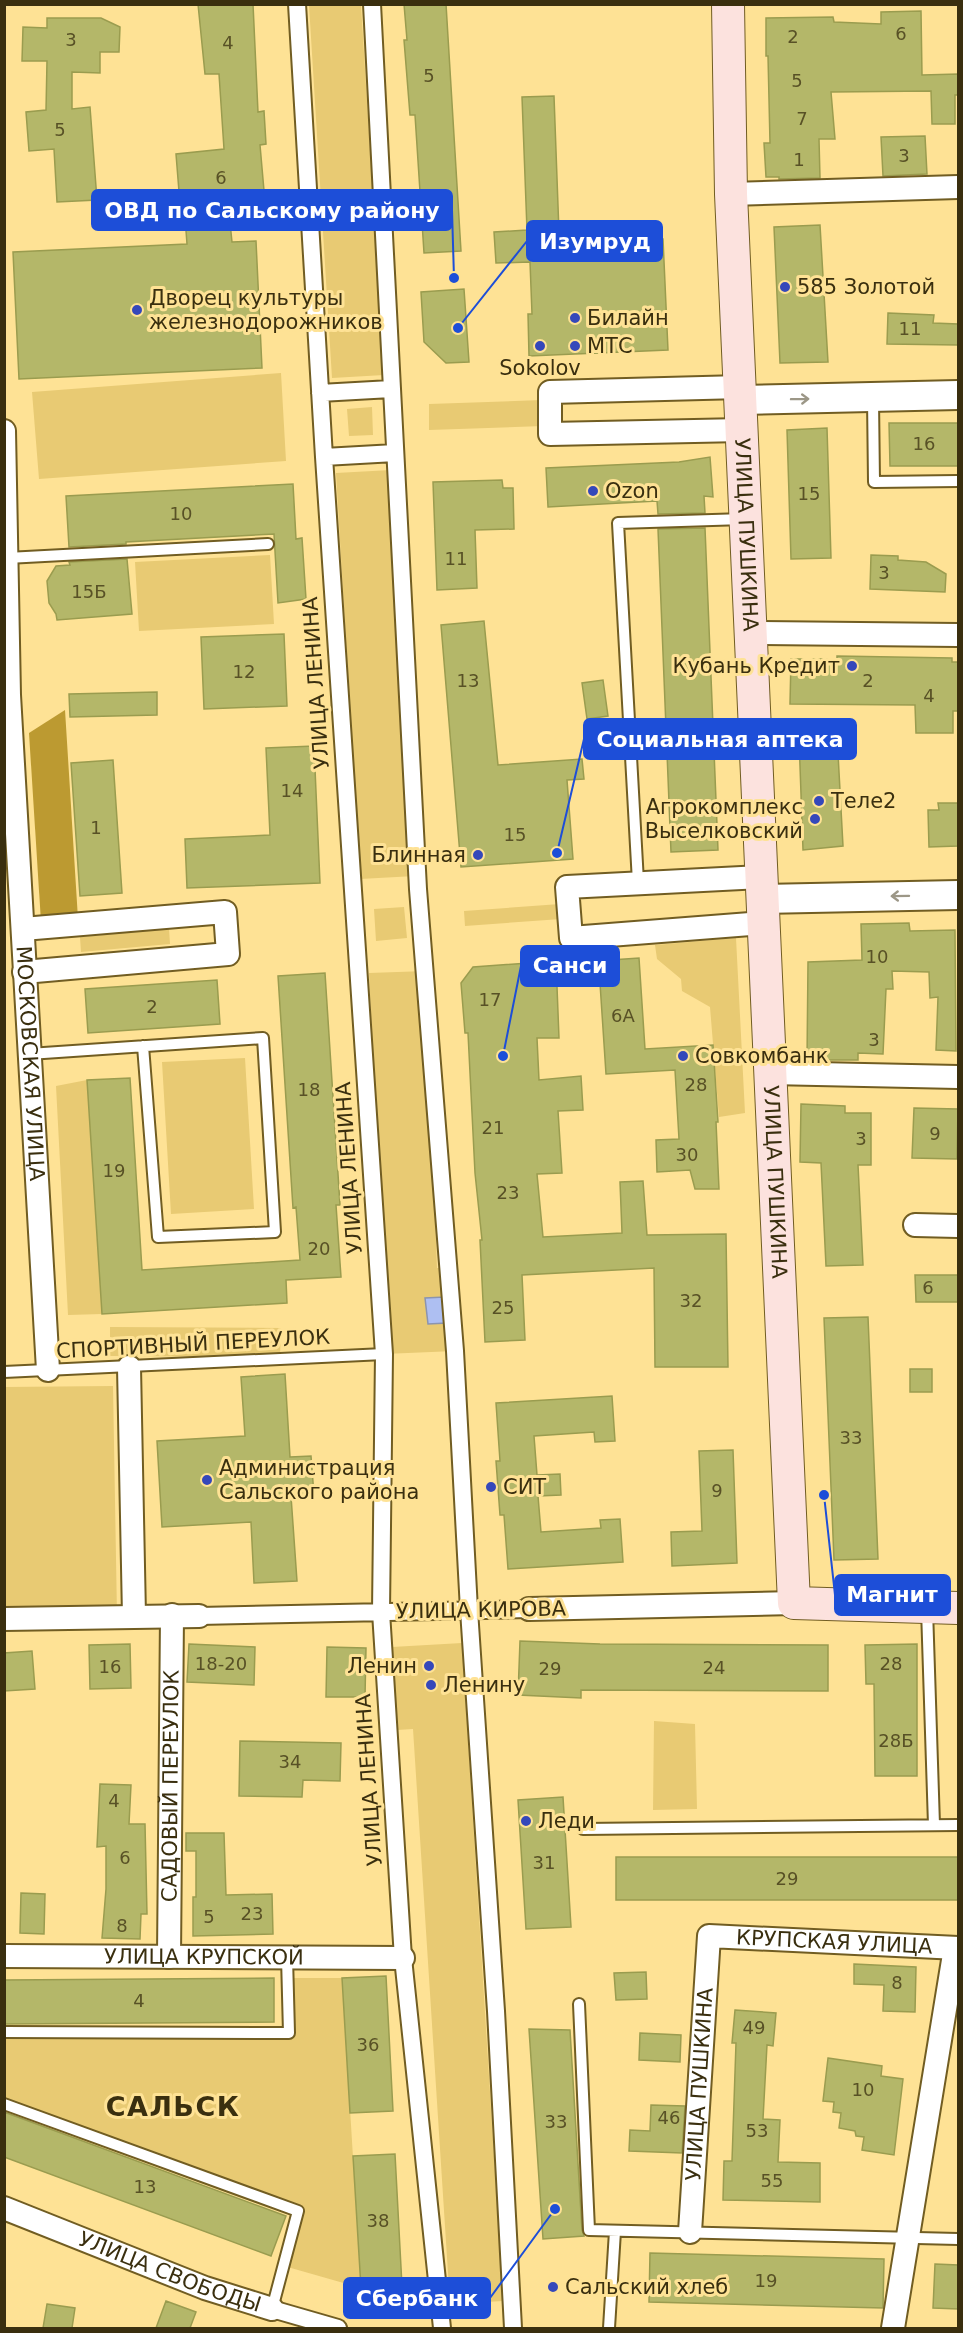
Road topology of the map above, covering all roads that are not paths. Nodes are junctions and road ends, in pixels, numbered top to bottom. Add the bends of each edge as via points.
1 (297, 4) edge
2 (372, 4) edge
3 (728, 4) edge
4 (958, 187) edge
5 (731, 194) junction
6 (391, 389) junction
7 (320, 393) junction
8 (958, 395) edge
9 (873, 397) junction
10 (741, 405) junction
11 (4, 431) edge
12 (395, 453) junction
13 (324, 457) junction
14 (958, 481) edge
15 (746, 519) junction
16 (268, 544) dead end
17 (7, 558) junction
18 (751, 633) junction
19 (958, 635) edge
20 (638, 882) junction
21 (958, 895) edge
22 (762, 900) junction
23 (22, 929) junction
24 (24, 972) junction
25 (143, 1046) junction
26 (29, 1054) junction
27 (770, 1073) junction
28 (958, 1077) edge
29 (915, 1226) dead end
30 (958, 1226) edge
31 (384, 1354) junction
32 (129, 1367) junction
33 (48, 1371) junction
34 (4, 1372) edge
35 (794, 1603) junction
36 (927, 1607) junction
37 (958, 1608) edge
38 (529, 1609) joint
39 (469, 1610) junction
40 (381, 1612) junction
41 (172, 1615) junction
42 (134, 1616) junction
43 (199, 1616) joint
44 (4, 1619) edge
45 (934, 1825) junction
46 (958, 1825) edge
47 (583, 1829) dead end
48 (709, 1936) joint
49 (957, 1948) edge
50 (4, 1956) edge
51 (169, 1957) junction
52 (287, 1957) junction
53 (403, 1958) junction
54 (579, 2004) dead end
55 (4, 2032) edge
56 (4, 2104) edge
57 (4, 2208) edge
58 (615, 2230) junction
59 (690, 2232) junction
60 (908, 2237) junction
61 (958, 2238) edge
62 (273, 2309) junction
63 (338, 2328) edge
64 (442, 2328) edge
65 (513, 2328) edge
66 (609, 2328) edge
67 (893, 2328) edge

1 - 7 street, УЛИЦА ЛЕНИНА
2 - 6 street
3 - 5 main road, УЛИЦА ПУШКИНА
4 - 5 street
5 - 10 main road, УЛИЦА ПУШКИНА
6 - 7 street
6 - 12 street
7 - 13 street, УЛИЦА ЛЕНИНА
8 - 9 street
10 -> 9 street
9 - 14 lane via 874,482
10 - 10 street via 550,434 550,392
10 - 15 main road, УЛИЦА ПУШКИНА
11 - 17 street, МОСКОВСКАЯ УЛИЦА
12 - 13 street
12 - 39 street via 418,889 455,1351
13 - 31 street, УЛИЦА ЛЕНИНА
15 - 18 main road, УЛИЦА ПУШКИНА
15 - 20 lane via 618,523
16 - 17 lane
17 - 23 street, МОСКОВСКАЯ УЛИЦА via 9,695
18 - 19 street
18 - 22 main road, УЛИЦА ПУШКИНА
20 - 22 street
20 - 22 street via 567,887 571,938
21 -> 22 street
22 - 27 main road, УЛИЦА ПУШКИНА
23 - 24 street, МОСКОВСКАЯ УЛИЦА
23 - 24 street via 225,912 228,954
24 - 26 street, МОСКОВСКАЯ УЛИЦА
25 - 25 lane via 263,1038 275,1232 158,1237
25 - 26 lane
26 - 33 street, МОСКОВСКАЯ УЛИЦА
27 - 28 street
27 - 35 main road, УЛИЦА ПУШКИНА
29 - 30 street
31 - 32 lane, СПОРТИВНЫЙ ПЕРЕУЛОК
31 - 40 street, УЛИЦА ЛЕНИНА
32 - 33 lane, СПОРТИВНЫЙ ПЕРЕУЛОК
32 - 42 street
33 - 34 lane, СПОРТИВНЫЙ ПЕРЕУЛОК
35 - 36 main road, УЛИЦА КИРОВА
35 - 38 street, УЛИЦА КИРОВА
36 - 37 main road, УЛИЦА КИРОВА
36 - 45 lane
38 - 39 street, УЛИЦА КИРОВА
39 - 40 street, УЛИЦА КИРОВА
39 - 65 street
40 - 43 street, УЛИЦА КИРОВА
40 - 53 street, УЛИЦА ЛЕНИНА
41 - 42 street, УЛИЦА КИРОВА
41 - 43 street, УЛИЦА КИРОВА
41 - 51 street, САДОВЫЙ ПЕРЕУЛОК
42 - 44 street, УЛИЦА КИРОВА
45 - 46 lane
45 - 47 lane
48 - 49 street, КРУПСКАЯ УЛИЦА
48 - 59 street, УЛИЦА ПУШКИНА
49 - 60 street
50 - 51 street, УЛИЦА КРУПСКОЙ
51 - 52 street, УЛИЦА КРУПСКОЙ
52 - 53 street, УЛИЦА КРУПСКОЙ
52 - 55 lane via 289,2033
53 - 64 street, УЛИЦА ЛЕНИНА
54 - 58 lane via 589,2230
56 - 62 lane via 298,2211
57 - 62 street, УЛИЦА СВОБОДЫ via 205,2288
58 - 59 lane
58 - 66 lane
59 - 60 lane
60 - 61 lane
60 - 67 street
62 - 63 street, УЛИЦА СВОБОДЫ

